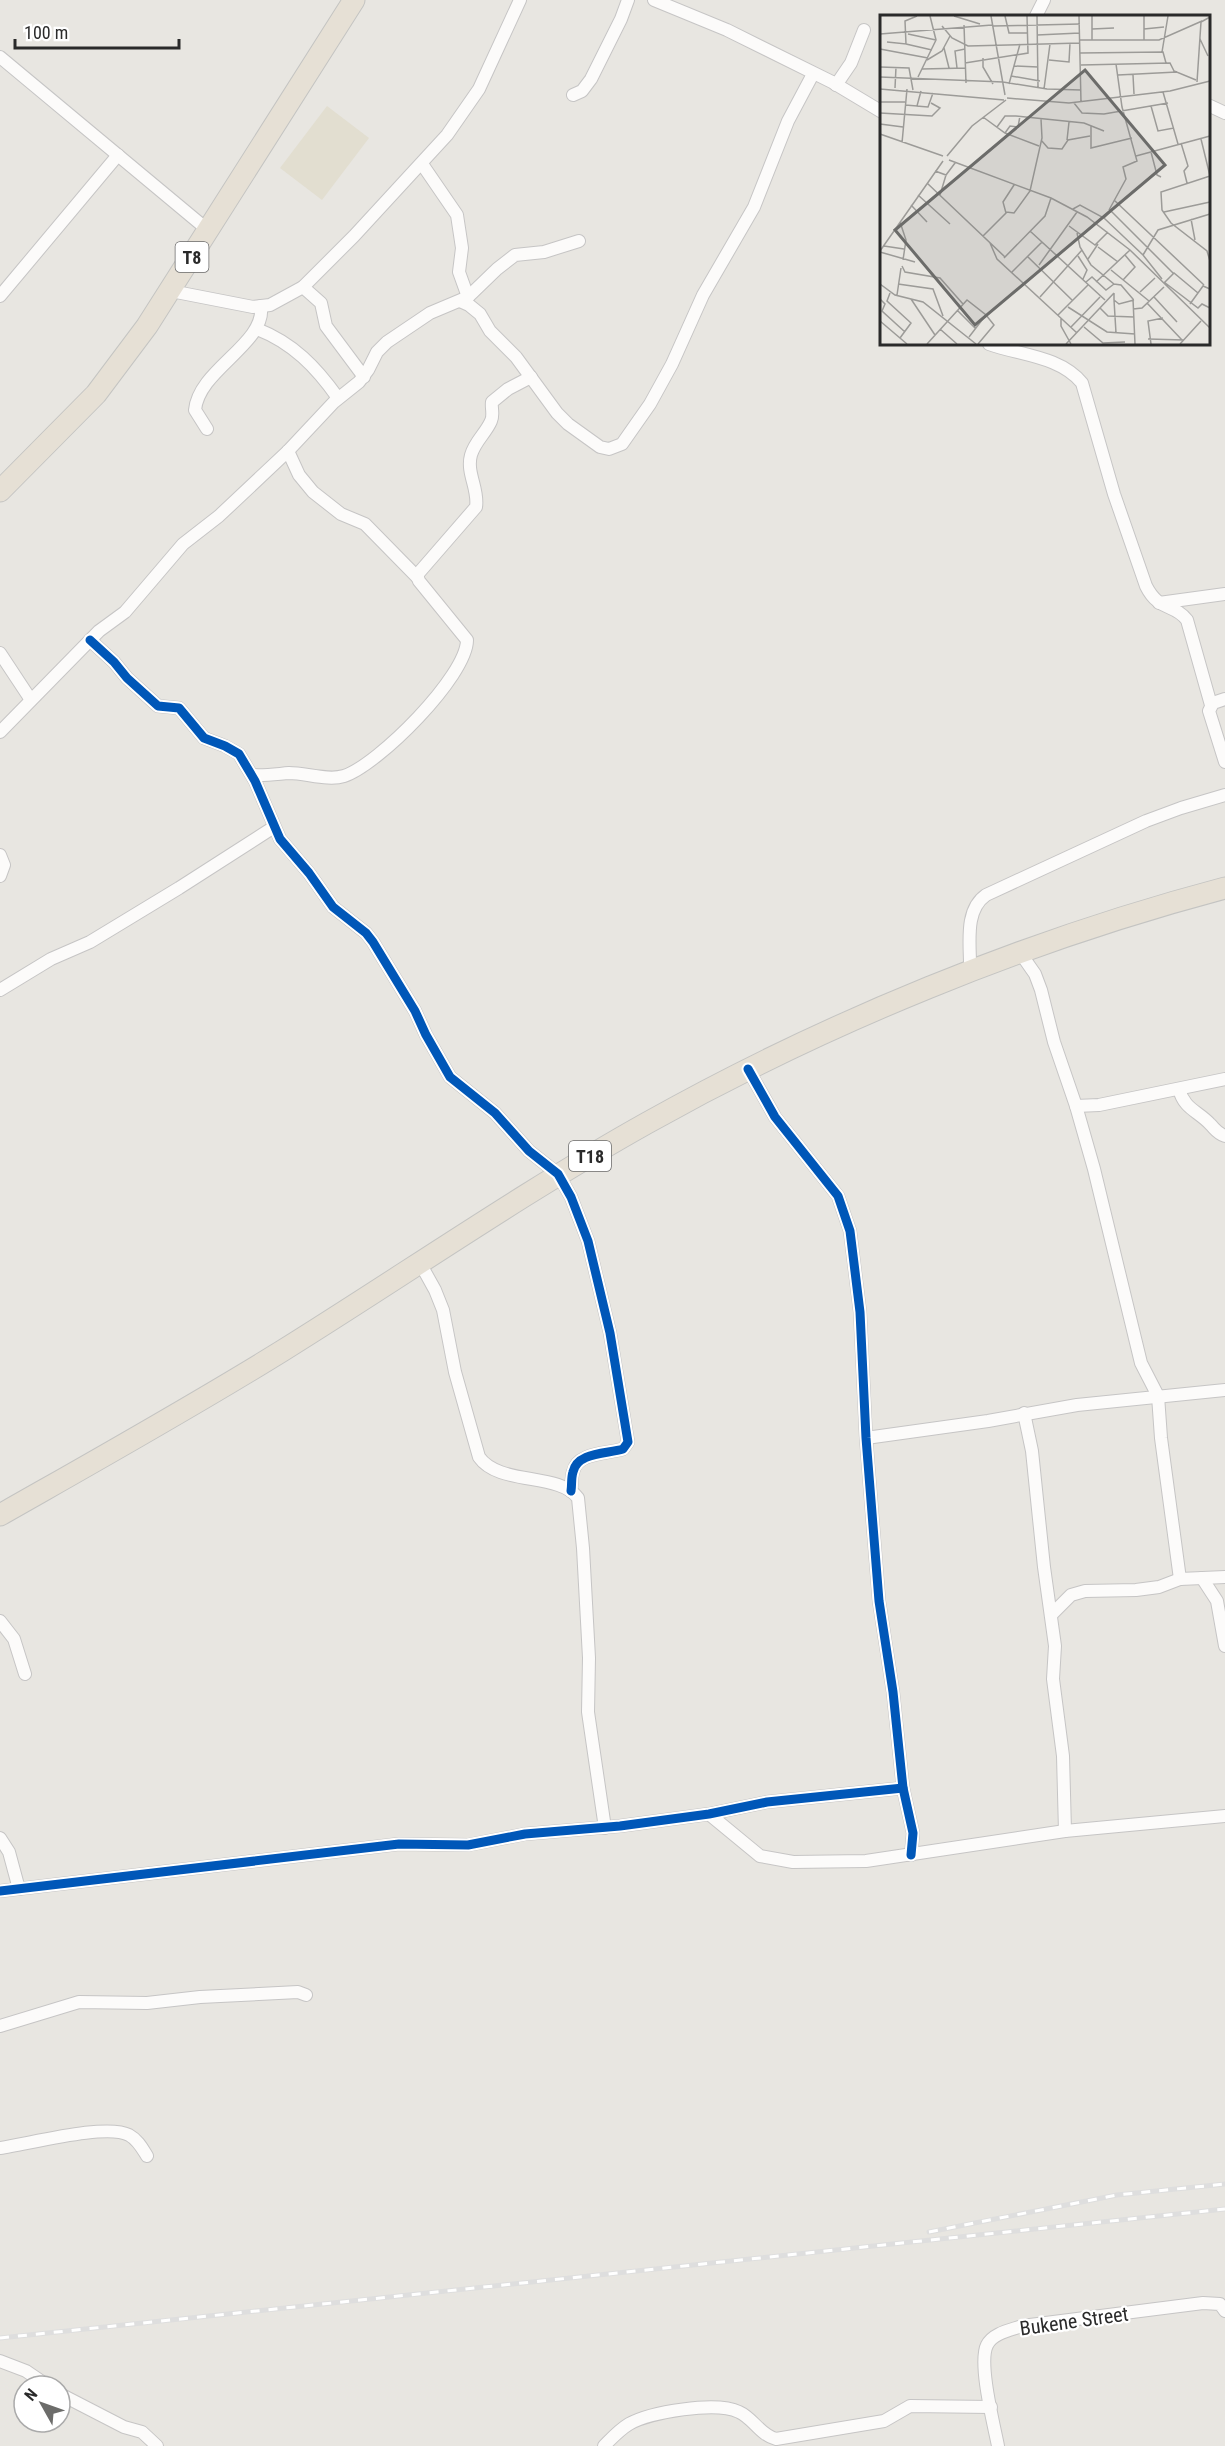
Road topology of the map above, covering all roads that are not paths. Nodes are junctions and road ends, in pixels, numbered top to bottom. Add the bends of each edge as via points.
1 (354, 0) edge
2 (520, 0) edge
3 (628, 0) edge
4 (654, 0) edge
5 (1044, 0) edge
6 (1036, 15) edge
7 (864, 30) dead end
8 (0, 57) edge
9 (813, 74) junction
10 (836, 85) junction
11 (573, 95) dead end
12 (1210, 106) edge
13 (880, 111) edge
14 (1225, 113) edge
15 (118, 154) junction
16 (422, 164) junction
17 (209, 231) junction
18 (579, 242) dead end
19 (303, 287) junction
20 (171, 291) junction
21 (0, 296) edge
22 (464, 299) junction
23 (261, 306) junction
24 (257, 329) junction
25 (992, 345) edge
26 (364, 377) junction
27 (531, 377) junction
28 (338, 398) junction
29 (207, 429) dead end
30 (288, 451) junction
31 (0, 491) edge
32 (418, 578) junction
33 (1225, 594) edge
34 (1159, 603) junction
35 (90, 640) junction
36 (0, 652) edge
37 (1225, 699) edge
38 (32, 700) junction
39 (1211, 705) junction
40 (0, 732) edge
41 (1225, 762) edge
42 (252, 775) junction
43 (1224, 797) edge
44 (274, 827) junction
45 (0, 855) edge
46 (0, 876) edge
47 (1225, 888) edge
48 (1021, 954) junction
49 (970, 972) junction
50 (0, 990) edge
51 (747, 1069) junction
52 (1225, 1079) edge
53 (1179, 1089) junction
54 (1076, 1107) junction
55 (1225, 1136) edge
56 (558, 1174) junction
57 (420, 1263) junction
58 (1225, 1390) edge
59 (1158, 1396) junction
60 (1024, 1413) junction
61 (866, 1438) junction
62 (571, 1491) junction
63 (0, 1515) edge
64 (1225, 1577) edge
65 (1202, 1578) junction
66 (1180, 1579) junction
67 (1051, 1615) junction
68 (0, 1621) edge
69 (1225, 1646) edge
70 (25, 1674) dead end
71 (903, 1788) junction
72 (709, 1814) junction
73 (1225, 1816) edge
74 (605, 1828) junction
75 (1065, 1831) junction
76 (913, 1833) junction
77 (0, 1838) edge
78 (930, 1851) junction
79 (911, 1855) junction
80 (19, 1889) junction
81 (0, 1891) edge
82 (306, 1995) dead end
83 (0, 2026) edge
84 (0, 2148) edge
85 (147, 2156) dead end
86 (1224, 2306) edge
87 (0, 2361) edge
88 (29, 2374) edge
89 (72, 2400) edge
90 (991, 2407) junction
91 (157, 2446) edge
92 (604, 2446) edge
93 (998, 2446) edge

1 - 17 highway, T8
2 - 16 street via 479,88
3 - 11 street via 591,79
4 - 9 street via 727,30
5 - 6 street
7 - 10 street via 851,63
8 - 15 street
9 - 10 street
9 - 27 street via 788,121 754,207 703,295 672,364 627,439 609,449 596,445 557,413
10 - 13 street
12 - 14 street
15 - 17 street
15 - 21 street
16 - 19 street
16 - 22 street via 457,215
17 - 20 highway, T8
18 - 22 street via 515,255
19 - 23 street
19 - 26 street via 321,303 326,326
20 - 23 street via 246,307
20 - 31 highway, T8 via 96,394
22 - 26 street via 430,314 387,342
22 - 27 street
23 - 24 street
24 - 28 street via 308,360
24 - 29 street via 198,396 195,410
25 - 34 street via 1051,363 1082,383 1137,561 1149,592
26 - 28 street
27 - 32 street via 492,402 491,422 471,454 469,472 476,507 425,564
28 - 30 street
30 - 32 street via 299,475 313,492 341,514 365,524
30 - 35 street via 183,544 125,612
32 - 42 street via 467,640 463,658 438,695 384,750 348,774
33 - 34 street
34 - 39 street via 1187,620
35 - 38 street
35 - 42 street via 155,703 163,708 179,708 204,738 239,754
36 - 38 street
37 - 39 street
38 - 40 street
39 - 41 street via 1209,711
42 - 44 street
43 - 49 street via 1146,821 986,895 975,904 970,922
44 - 50 street via 90,942 51,959
44 - 56 street via 333,907 373,942 453,1080 495,1113 529,1151
45 - 46 street via 4,865
47 - 48 highway, T18 via 1124,916
48 - 49 highway, T18
48 - 54 street via 1041,990
49 - 51 highway, T18
51 - 56 highway, T18
51 - 61 street via 775,1117 838,1196 847,1221 860,1320
52 - 53 street
53 - 54 street
53 - 55 street via 1190,1109
54 - 59 street via 1141,1363
56 - 57 highway, T18
56 - 62 street via 591,1251 610,1333 628,1442 623,1449 578,1461
57 - 62 street via 443,1310 455,1372 479,1457 497,1472
57 - 63 highway, T18 via 281,1352
58 - 59 street
59 - 60 street
59 - 66 street
60 - 61 street
60 - 67 street
61 - 71 street via 879,1600
62 - 74 street via 579,1504 588,1712
64 - 65 street
65 - 66 street
65 - 69 street via 1217,1601
66 - 67 street via 1159,1587 1071,1595
67 - 75 street
68 - 70 street via 15,1640
71 - 72 street via 767,1802
71 - 76 street
72 - 74 street
72 - 79 street via 760,1856 771,1860 866,1861
73 - 75 street
74 - 80 street via 525,1834 468,1845 399,1844
75 - 78 street
76 - 78 street
76 - 79 street
77 - 80 street via 9,1852
78 - 79 street
80 - 81 street
82 - 83 street via 298,1992 147,2003 79,2002
84 - 85 street via 122,2132 138,2141
86 - 90 street, Bukene Street via 1203,2303 1033,2325 999,2334 987,2343 984,2354
87 - 88 street
89 - 91 street via 123,2427 142,2432
90 - 92 street via 910,2406 884,2421 776,2439 740,2412 684,2410 630,2423
90 - 93 street, Bukene Street

